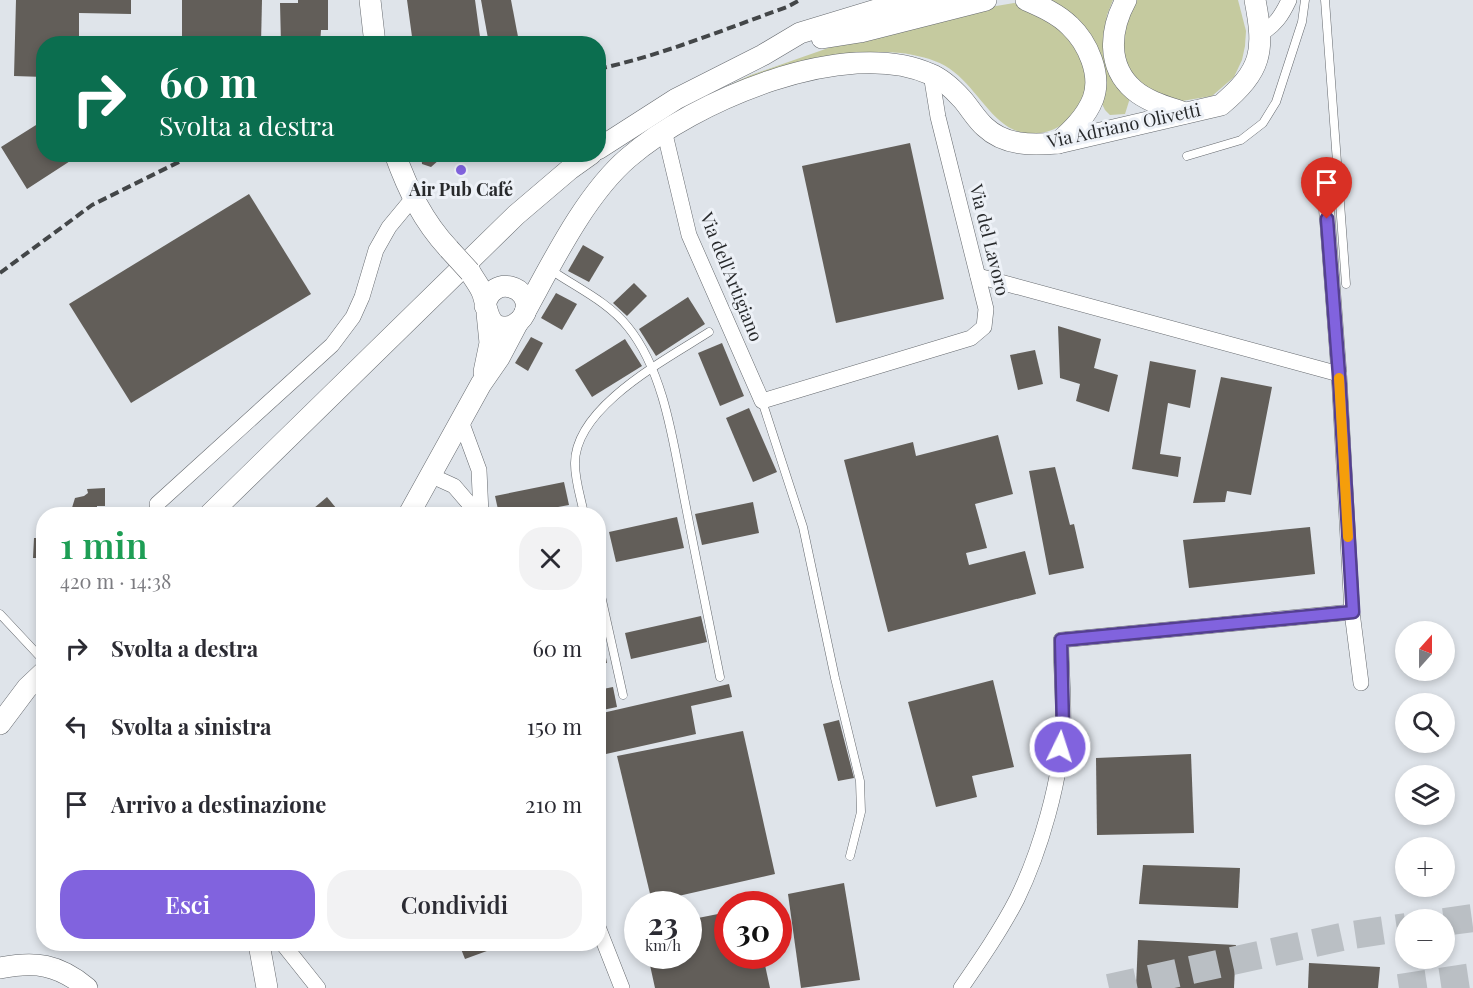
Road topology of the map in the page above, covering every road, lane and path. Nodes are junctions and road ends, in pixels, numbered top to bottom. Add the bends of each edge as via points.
1 (370, 0) edge
2 (909, 0) edge
3 (950, 0) edge
4 (986, 0) edge
5 (1026, 0) edge
6 (1126, 0) edge
7 (1255, 0) edge
8 (1289, 0) edge
9 (1305, 0) edge
10 (1325, 0) edge
11 (1260, 34) junction
12 (374, 36) edge
13 (807, 40) junction
14 (763, 55) junction
15 (931, 74) junction
16 (1134, 90) junction
17 (1093, 98) junction
18 (1185, 114) junction
19 (1120, 129) junction
20 (664, 130) junction
21 (1058, 143) junction
22 (606, 144) edge
23 (1187, 156) dead end
24 (398, 162) edge
25 (580, 162) edge
26 (1324, 175) dead end
27 (413, 198) junction
28 (549, 269) junction
29 (470, 272) junction
30 (978, 276) junction
31 (1346, 284) dead end
32 (507, 287) junction
33 (486, 310) junction
34 (522, 317) junction
35 (709, 332) dead end
36 (651, 369) junction
37 (1339, 375) junction
38 (481, 384) junction
39 (762, 401) junction
40 (461, 421) junction
41 (432, 476) junction
42 (157, 504) dead end
43 (217, 507) edge
44 (413, 507) edge
45 (473, 507) edge
46 (479, 507) edge
47 (583, 507) edge
48 (1353, 612) junction
49 (0, 614) edge
50 (606, 618) edge
51 (36, 653) edge
52 (720, 677) dead end
53 (36, 680) edge
54 (1360, 683) dead end
55 (623, 695) dead end
56 (0, 724) edge
57 (849, 856) dead end
58 (606, 947) edge
59 (260, 951) edge
60 (289, 951) edge
61 (0, 968) edge
62 (87, 988) edge
63 (267, 988) edge
64 (318, 988) edge
65 (622, 988) edge
66 (961, 988) edge

1 - 12 main road
2 - 14 main road via 800,33
3 - 13 main road
4 - 13 main road via 860,32
5 - 17 main road via 1053,12 1077,35 1089,53 1095,77
6 - 16 main road via 1113,35 1114,54 1121,73
7 - 11 main road, Via Adriano Olivetti
8 - 11 street via 1272,28
9 - 23 lane via 1302,22 1276,102 1263,123 1241,140
10 - 31 lane
11 - 18 main road, Via Adriano Olivetti via 1255,66 1242,87 1221,105
13 - 14 main road
14 - 22 main road via 676,99
15 - 20 main road, Via Adriano Olivetti via 895,63 866,62 812,70 756,85
15 - 21 main road, Via Adriano Olivetti via 952,88 985,127 999,136 1031,145
15 - 30 street, Via del Lavoro
16 - 18 main road
16 - 19 main road via 1132,118
17 - 19 main road via 1104,121
17 - 21 main road via 1078,125
18 - 19 main road, Via Adriano Olivetti
19 - 21 main road, Via Adriano Olivetti
20 - 28 main road, Via Adriano Olivetti via 627,158 605,183
20 - 39 street, Via dell'Artigiano via 689,235
24 - 27 main road
25 - 43 main road via 516,215
26 - 37 street
27 - 29 main road, bridge via 424,219
27 - 42 street via 376,250 353,317 332,345
28 - 32 main road, Via Adriano Olivetti via 532,281
28 - 34 main road, Via Adriano Olivetti
28 - 36 lane via 614,312 633,335
29 - 32 main road via 484,281
29 - 33 main road via 483,294
30 - 37 street
30 - 39 street, Via del Lavoro via 986,309 984,327 971,338
32 - 33 main road via 490,294
32 - 34 main road via 522,295 526,306
33 - 34 main road via 500,326 513,325
33 - 38 main road via 490,344
34 - 38 main road, Via Adriano Olivetti
35 - 36 lane
36 - 47 lane via 610,400 582,438 574,463
36 - 52 lane via 668,416
37 - 48 street
38 - 40 main road
39 - 57 lane via 803,527 860,782 861,812
40 - 41 main road
40 - 46 street via 478,470
41 - 44 main road
41 - 45 street via 454,486
48 - 54 street
48 - 66 street via 1061,640 1063,728 1055,784 1041,838 1017,897 988,951
49 - 51 lane
50 - 55 lane
53 - 56 main road
58 - 65 street
59 - 63 main road
60 - 64 street
61 - 62 main road via 45,966 66,972

